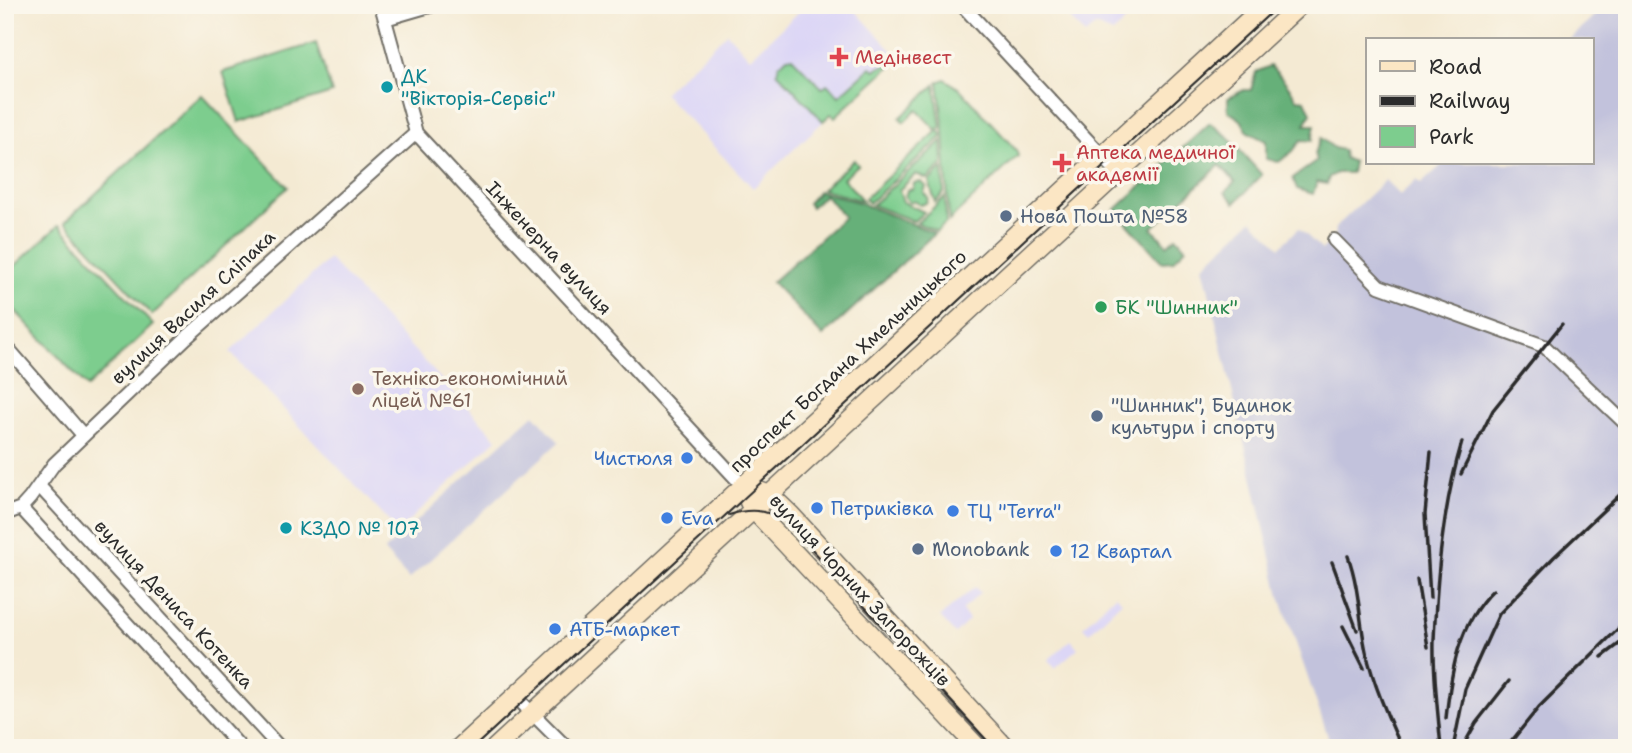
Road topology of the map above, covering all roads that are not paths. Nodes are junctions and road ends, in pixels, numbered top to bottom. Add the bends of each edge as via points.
1 (381, 5) edge
2 (432, 5) edge
3 (962, 5) edge
4 (1265, 5) edge
5 (1300, 5) edge
6 (385, 19) junction
7 (1182, 82) junction
8 (1199, 99) junction
9 (416, 133) junction
10 (1101, 156) junction
11 (1118, 173) junction
12 (1334, 240) dead end
13 (5, 345) edge
14 (894, 347) junction
15 (911, 365) junction
16 (1627, 425) edge
17 (83, 435) junction
18 (743, 486) junction
19 (40, 487) junction
20 (770, 495) junction
21 (21, 508) junction
22 (754, 510) junction
23 (5, 514) edge
24 (877, 607) junction
25 (861, 622) junction
26 (515, 696) junction
27 (533, 713) junction
28 (241, 748) edge
29 (280, 748) edge
30 (459, 748) edge
31 (495, 748) edge
32 (567, 748) edge
33 (978, 748) edge
34 (1006, 748) edge

1 - 6 street, Інженерна вулиця
2 - 6 street
3 - 10 street
4 - 7 main road, проспект Богдана Хмельницького
5 - 8 main road
6 - 9 street, Інженерна вулиця
7 - 8 street
7 - 10 main road, проспект Богдана Хмельницького
8 - 11 main road
9 - 17 street, вулиця Василя Сліпака
9 - 18 street, Інженерна вулиця
10 - 11 street
10 - 14 main road, проспект Богдана Хмельницького
11 - 15 main road
12 - 16 street via 1379,286 1544,346
13 - 17 street
14 - 15 main road
14 - 18 main road, проспект Богдана Хмельницького
15 - 20 main road
17 - 19 street, вулиця Василя Сліпака via 54,464
18 - 20 main road, вулиця Чорних Запорожців
18 - 22 main road, вулиця Чорних Запорожців
18 - 26 main road, проспект Богдана Хмельницького
19 - 21 street, вулиця Василя Сліпака
19 - 29 street, вулиця Дениса Котенка
20 - 22 main road
20 - 24 main road, вулиця Чорних Запорожців
21 - 23 street, вулиця Василя Сліпака
21 - 28 street
22 - 25 main road, вулиця Чорних Запорожців
22 - 27 main road
24 - 25 main road
24 - 34 main road, вулиця Чорних Запорожців
25 - 33 main road, вулиця Чорних Запорожців
26 - 27 street
26 - 30 main road, проспект Богдана Хмельницького
27 - 31 main road
27 - 32 street

